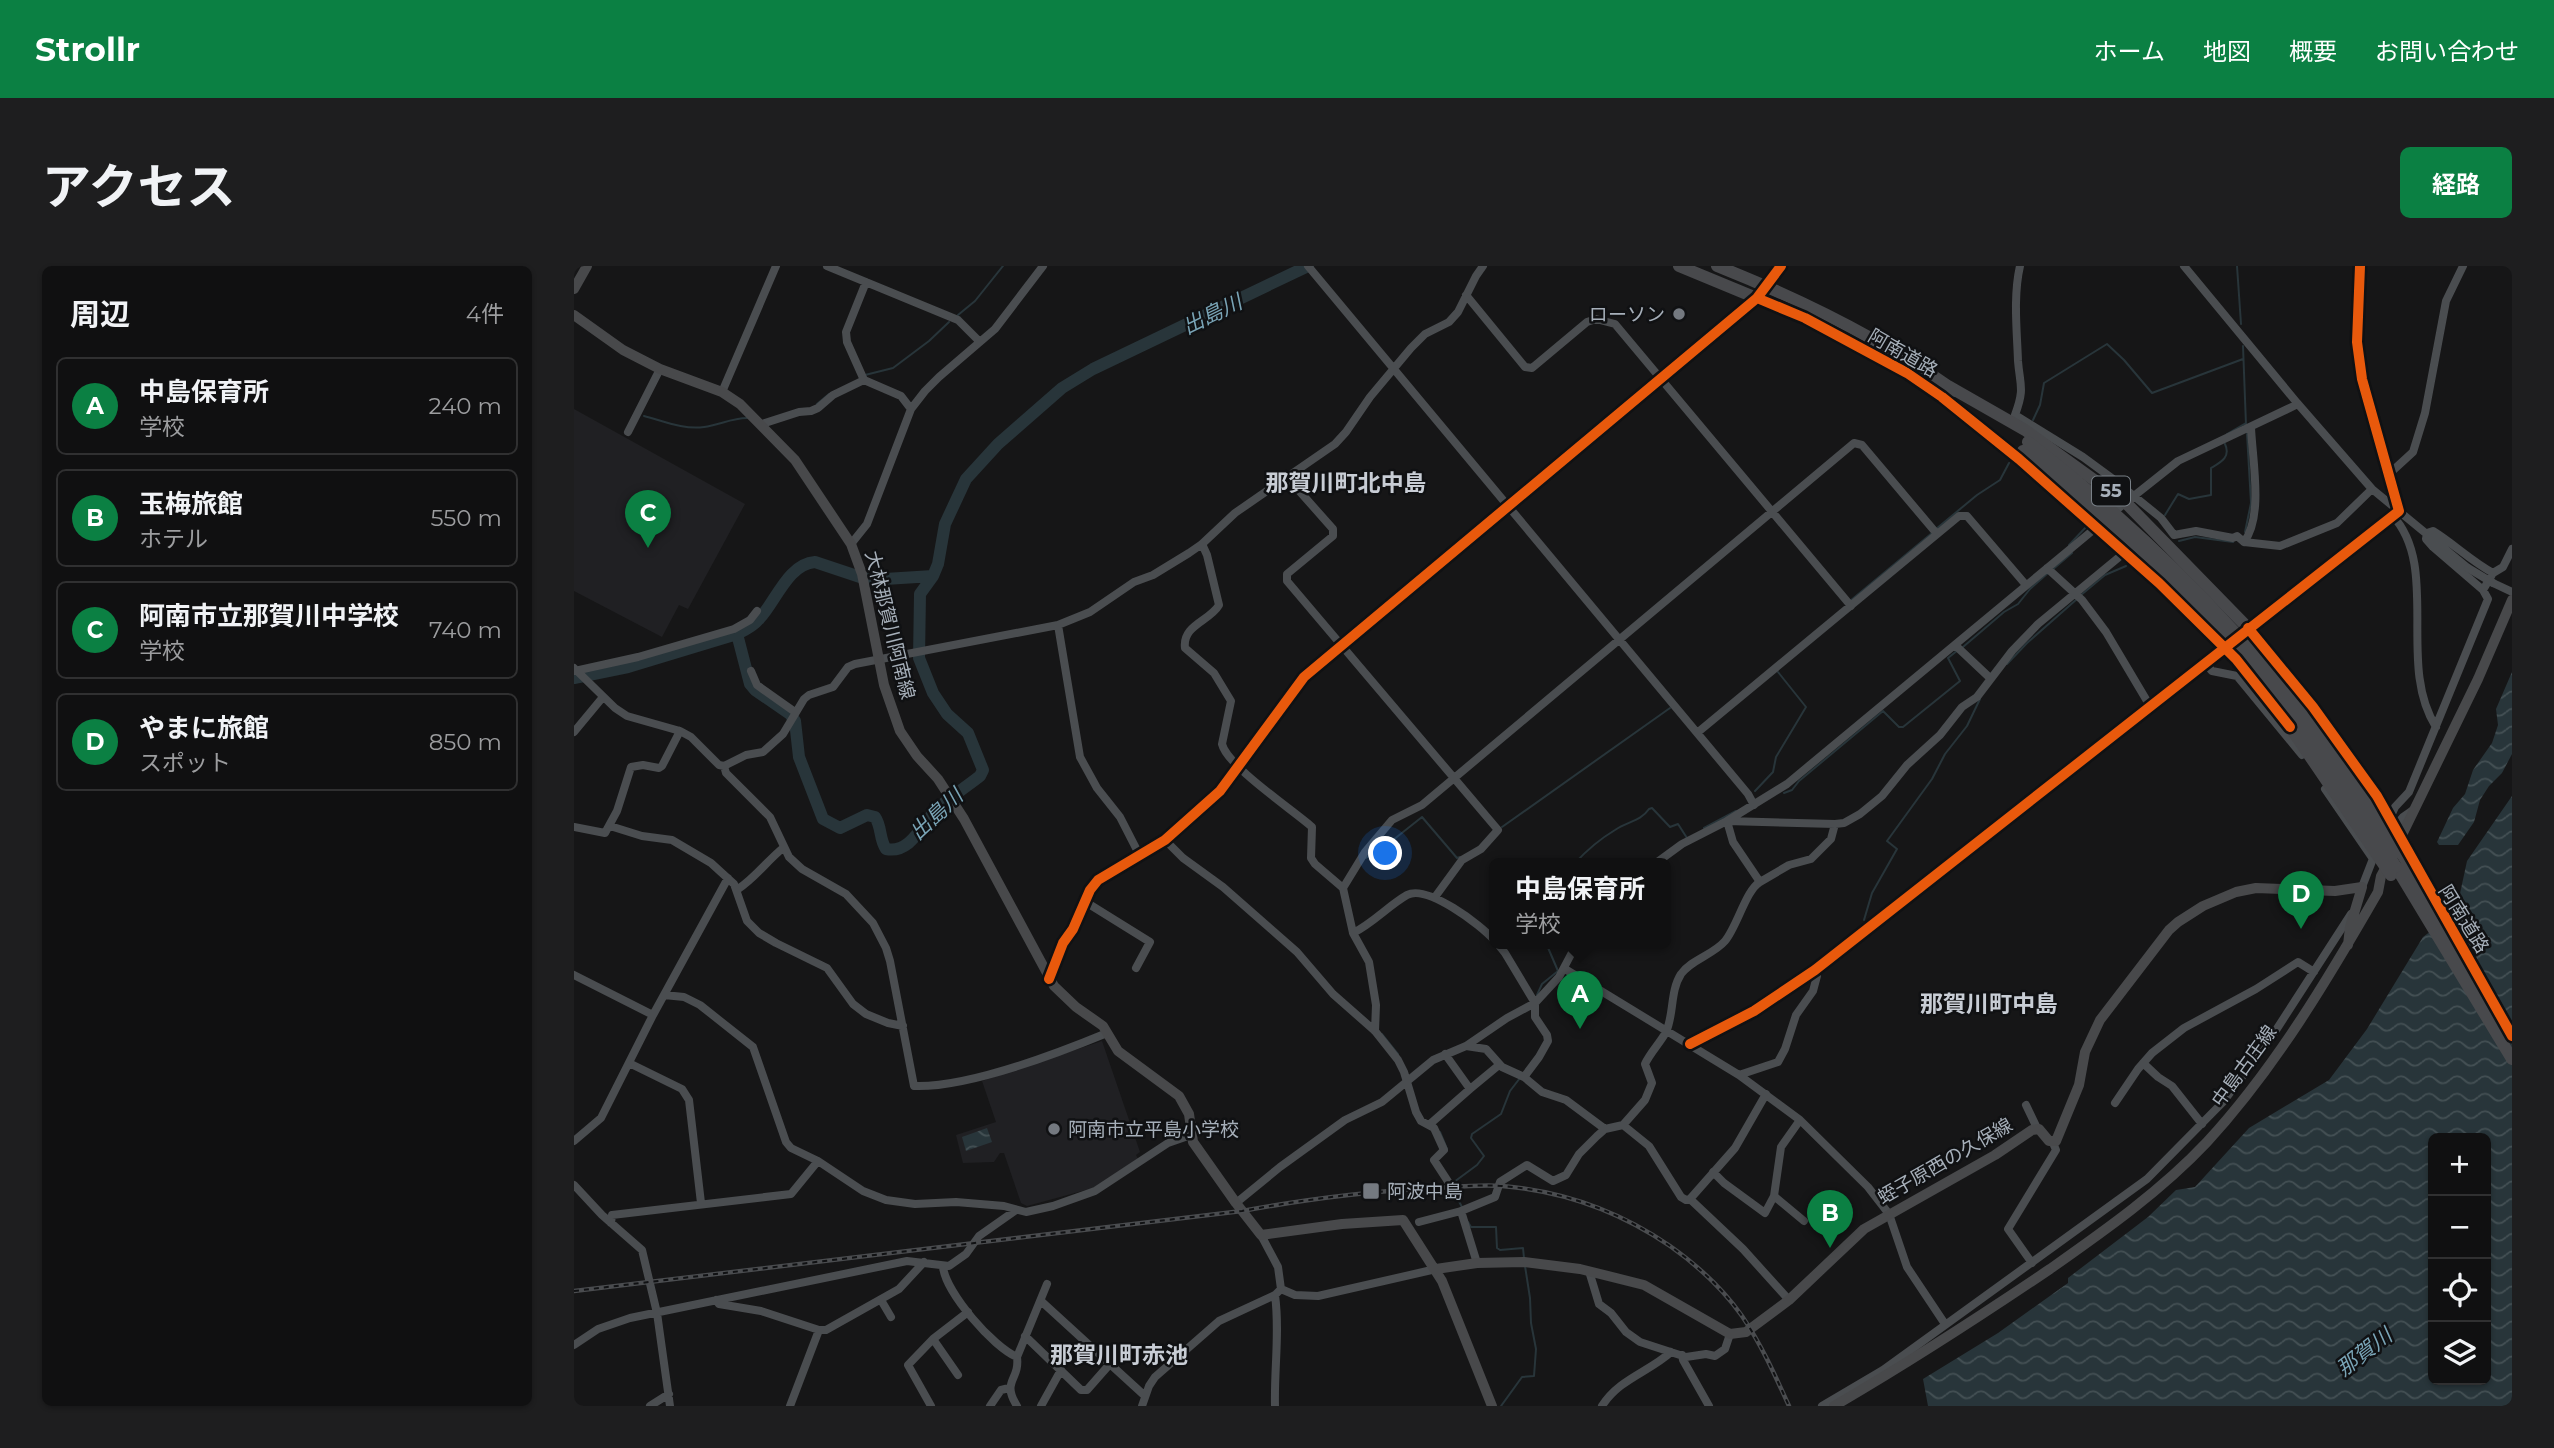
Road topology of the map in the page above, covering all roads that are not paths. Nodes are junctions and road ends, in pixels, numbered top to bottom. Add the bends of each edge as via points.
1 (587, 266) edge
2 (776, 266) edge
3 (827, 266) edge
4 (1044, 266) edge
5 (1308, 266) edge
6 (1483, 266) edge
7 (1679, 266) edge
8 (1717, 266) edge
9 (1781, 266) edge
10 (2020, 266) edge
11 (2184, 266) edge
12 (2360, 266) edge
13 (2463, 266) edge
14 (866, 282) junction
15 (1765, 285) junction
16 (574, 289) edge
17 (1466, 295) junction
18 (1758, 298) junction
19 (574, 315) edge
20 (980, 342) junction
21 (660, 369) junction
22 (1394, 369) junction
23 (1660, 379) junction
24 (864, 380) junction
25 (1945, 391) junction
26 (722, 392) junction
27 (2298, 404) junction
28 (911, 410) junction
29 (762, 424) junction
30 (2248, 428) junction
31 (628, 432) dead end
32 (2389, 474) junction
33 (1286, 476) junction
34 (2110, 484) junction
35 (2372, 489) junction
36 (2131, 499) junction
37 (1507, 506) junction
38 (1772, 513) junction
39 (2395, 513) junction
40 (2095, 529) junction
41 (1935, 532) junction
42 (2427, 533) junction
43 (2241, 540) junction
44 (852, 544) junction
45 (1202, 544) junction
46 (2512, 549) edge
47 (2118, 558) dead end
48 (2049, 571) junction
49 (2493, 573) junction
50 (2026, 585) junction
51 (2483, 590) junction
52 (2512, 592) edge
53 (2078, 597) junction
54 (2512, 600) edge
55 (1849, 604) junction
56 (757, 611) dead end
57 (1058, 625) junction
58 (2248, 628) junction
59 (1620, 639) junction
60 (1341, 645) junction
61 (2224, 647) junction
62 (1958, 648) junction
63 (878, 660) junction
64 (2205, 663) junction
65 (576, 671) edge
66 (751, 671) dead end
67 (1990, 678) junction
68 (603, 697) junction
69 (2150, 706) junction
70 (793, 716) junction
71 (2436, 727) junction
72 (680, 731) junction
73 (574, 732) edge
74 (1697, 733) junction
75 (724, 766) junction
76 (1239, 766) junction
77 (1453, 778) junction
78 (1754, 805) junction
79 (2415, 809) junction
80 (1727, 821) junction
81 (1835, 824) junction
82 (610, 826) junction
83 (574, 827) edge
84 (1165, 840) junction
85 (782, 848) junction
86 (2377, 848) junction
87 (1140, 856) junction
88 (1663, 858) edge
89 (2373, 859) junction
90 (728, 878) junction
91 (1760, 882) junction
92 (1343, 888) junction
93 (737, 889) junction
94 (2362, 892) junction
95 (1435, 897) junction
96 (1084, 901) junction
97 (1355, 932) junction
98 (1489, 935) edge
99 (2348, 944) junction
100 (1502, 949) edge
101 (1574, 949) edge
102 (1136, 968) dead end
103 (1565, 969) junction
104 (1815, 970) junction
105 (2314, 972) junction
106 (574, 975) edge
107 (1049, 979) junction
108 (2474, 984) junction
109 (664, 995) junction
110 (1535, 1003) junction
111 (653, 1015) junction
112 (903, 1026) junction
113 (1375, 1031) junction
114 (1666, 1031) junction
115 (1107, 1033) junction
116 (2512, 1036) edge
117 (1690, 1044) junction
118 (1466, 1046) junction
119 (1445, 1054) junction
120 (2512, 1059) edge
121 (629, 1063) junction
122 (2143, 1063) junction
123 (1499, 1065) junction
124 (1739, 1075) junction
125 (1524, 1077) junction
126 (1407, 1080) junction
127 (1470, 1089) junction
128 (1766, 1094) junction
129 (2115, 1102) dead end
130 (2026, 1105) dead end
131 (1800, 1120) junction
132 (1432, 1122) junction
133 (2202, 1124) junction
134 (1623, 1125) junction
135 (2037, 1128) junction
136 (1605, 1129) junction
137 (1191, 1135) junction
138 (574, 1141) edge
139 (2053, 1143) junction
140 (818, 1161) junction
141 (1713, 1172) junction
142 (1449, 1183) dead end
143 (574, 1185) edge
144 (1774, 1196) junction
145 (1690, 1199) junction
146 (701, 1203) junction
147 (1236, 1203) junction
148 (1016, 1210) junction
149 (1462, 1211) junction
150 (1889, 1214) junction
151 (1804, 1221) dead end
152 (1419, 1222) dead end
153 (611, 1223) junction
154 (1261, 1234) junction
155 (924, 1262) junction
156 (2032, 1263) junction
157 (1477, 1264) junction
158 (943, 1267) junction
159 (1436, 1269) junction
160 (1589, 1271) junction
161 (1047, 1284) dead end
162 (1278, 1292) junction
163 (716, 1300) junction
164 (881, 1300) junction
165 (1789, 1300) junction
166 (1041, 1301) junction
167 (968, 1312) junction
168 (657, 1313) junction
169 (891, 1317) dead end
170 (1945, 1324) junction
171 (819, 1330) junction
172 (1730, 1334) junction
173 (1026, 1336) junction
174 (933, 1339) junction
175 (574, 1345) edge
176 (1671, 1352) junction
177 (1682, 1355) junction
178 (1017, 1357) junction
179 (1109, 1365) junction
180 (1061, 1370) junction
181 (958, 1375) dead end
182 (1009, 1388) junction
183 (669, 1394) junction
184 (1145, 1396) junction
185 (929, 1405) edge
186 (650, 1406) edge
187 (670, 1406) edge
188 (790, 1406) edge
189 (990, 1406) edge
190 (1017, 1406) edge
191 (1041, 1406) edge
192 (1142, 1406) edge
193 (1275, 1406) edge
194 (1492, 1406) edge
195 (1602, 1406) edge
196 (1709, 1406) edge
197 (1822, 1406) edge
198 (1834, 1406) edge

1 - 16 main road
2 - 26 street
3 - 14 street
4 - 20 street
5 - 22 street
6 - 17 street
7 - 18 highway, 阿南道路 / 55
8 - 15 highway, 阿南道路 / 55
9 - 15 main road
10 - 34 street via 2017,326 2023,388 2015,415 2083,457
11 - 27 street
12 - 32 street via 2360,367
13 - 32 street via 2446,301 2413,452
14 - 20 street via 958,320
14 - 24 street via 846,332
15 - 18 main road
15 - 25 highway, 阿南道路 / 55 via 1813,307
17 - 22 street via 1458,312 1425,334
17 - 23 street via 1525,367 1532,368 1596,319 1615,324
18 - 23 street
18 - 25 highway, 阿南道路 / 55
19 - 21 main road, 大林那賀川阿南線 via 623,350
20 - 28 street via 925,391
21 - 26 main road, 大林那賀川阿南線
21 - 31 street
22 - 33 street via 1335,444
22 - 37 street
23 - 37 street
23 - 38 street
24 - 28 street via 901,396
24 - 29 street via 818,408
25 - 34 highway, 55 via 2025,430
25 - 40 highway, 55
25 - 108 highway, 阿南道路 / 55, bridge via 2077,480 2147,541 2257,656 2372,808
26 - 29 main road, 大林那賀川阿南線
27 - 30 street
27 - 35 street
28 - 44 street via 867,524
29 - 44 main road, 大林那賀川阿南線 via 795,460
30 - 36 street via 2178,461
30 - 43 street via 2255,512 2250,531
32 - 39 street
33 - 45 street
33 - 60 street via 1333,529 1333,536 1287,574 1287,581
34 - 36 highway, 55
35 - 39 street
35 - 43 street via 2337,523 2280,546
36 - 40 street
36 - 43 street via 2162,519 2174,535 2196,531
36 - 58 highway, 55
37 - 59 street
37 - 60 street
38 - 41 street via 1854,443 1862,445
38 - 55 street
38 - 59 street
39 - 42 street
39 - 58 street
39 - 71 street via 2415,568 2419,684
40 - 48 street
40 - 61 highway, 55
41 - 50 street via 1959,516 1967,516
41 - 55 street
42 - 49 street via 2442,537
42 - 51 street via 2433,547
42 - 52 street, bridge via 2469,568
44 - 63 main road, 大林那賀川阿南線 via 864,581
45 - 57 street via 1090,612
45 - 76 street via 1219,605 1188,633 1185,648 1214,673 1231,701 1222,744
46 - 49 street via 2503,567
47 - 53 street
48 - 50 street
48 - 53 street
49 - 51 street
50 - 62 street
51 - 71 street via 2488,599
53 - 67 street via 2038,624
53 - 69 street via 2106,632
54 - 79 main road, 中島古庄線
55 - 74 street
56 - 65 street via 734,629
57 - 63 street
57 - 87 street via 1080,757
58 - 61 street
58 - 108 highway, 55, bridge via 2377,796
59 - 74 street
59 - 77 street
60 - 76 street via 1304,677
60 - 77 street
61 - 64 street
61 - 108 highway, 55, bridge via 2290,727
62 - 67 street
62 - 78 street
63 - 70 street via 848,667 833,687 804,699
63 - 107 main road, 大林那賀川阿南線 via 900,731 951,798
64 - 69 street
64 - 89 street via 2212,671 2237,676 2300,751
65 - 68 street
66 - 70 street via 757,685
67 - 81 street via 1882,796 1860,814
68 - 72 street via 627,716
68 - 73 street
69 - 104 street
70 - 75 street via 783,734 763,752
71 - 86 street via 2409,792 2395,807
72 - 75 street
72 - 82 street via 662,766 631,767
74 - 78 street
75 - 85 street via 770,817
76 - 84 street via 1220,790
76 - 92 street via 1312,827 1311,858
77 - 92 street via 1414,811 1392,820
77 - 95 street via 1498,830 1481,849 1462,860
78 - 80 street
79 - 86 street
79 - 99 main road, 中島古庄線 via 2381,876 2378,892
80 - 81 street
80 - 88 street
80 - 91 street via 1733,842
81 - 91 street via 1831,839 1811,859 1789,865
82 - 83 street via 605,833
82 - 90 street via 672,840
84 - 87 street
84 - 113 street via 1297,952 1333,994
85 - 93 street
85 - 112 street via 802,869 852,899 873,923 888,955
86 - 89 street
87 - 96 street via 1098,880
89 - 94 street
90 - 93 street
90 - 109 street
91 - 114 street via 1753,886 1725,941 1682,973
92 - 97 street
93 - 112 street via 747,921 759,933 827,968 866,1014
94 - 99 main road
94 - 105 street
94 - 139 main road via 2256,888 2203,906 2178,922 2100,1020
95 - 97 street via 1414,892
95 - 98 street
96 - 102 street via 1150,942
96 - 107 street
97 - 113 street via 1373,974
99 - 198 main road, 中島古庄線 via 2241,1102 2168,1179 2104,1231 2017,1291 1906,1365
100 - 110 street
101 - 103 street
103 - 110 street
103 - 114 street
104 - 117 street via 1754,1011
104 - 124 street via 1813,991 1796,1015 1778,1062
105 - 122 street via 2298,962 2192,1023
105 - 133 street via 2269,1041
106 - 111 street
107 - 115 main road, 大林那賀川阿南線
108 - 116 highway, 阿南道路 / 55
108 - 120 highway, 阿南道路 / 55
109 - 111 street
109 - 140 street via 700,1005 752,1047 786,1142
110 - 118 street
110 - 125 street via 1535,1017 1548,1041
111 - 121 street
112 - 115 street via 914,1086 965,1081
113 - 126 street
114 - 117 street
114 - 134 street via 1645,1064 1652,1083 1646,1100
115 - 137 main road, 大林那賀川阿南線 via 1118,1051 1179,1096 1189,1114
117 - 124 street
118 - 119 street
118 - 123 street via 1486,1049
119 - 126 street
119 - 127 street
121 - 138 street via 601,1118
121 - 146 street via 682,1089 688,1100
122 - 129 street
122 - 133 street via 2172,1086
123 - 125 street
123 - 127 street
124 - 128 street
125 - 136 street
126 - 132 street via 1421,1121
126 - 147 street via 1382,1102 1345,1121 1288,1161
127 - 132 street
128 - 131 street
128 - 141 street via 1734,1148
130 - 135 street
131 - 144 street via 1781,1147
131 - 150 street
132 - 142 street via 1444,1146 1434,1160
133 - 156 street via 2147,1179
134 - 136 street
134 - 145 street via 1649,1146 1681,1197
135 - 139 main road, 蛭子原西の久保線
135 - 150 main road, 蛭子原西の久保線
136 - 149 street via 1563,1177 1553,1181 1527,1164 1500,1182 1495,1197
137 - 147 main road, 大林那賀川阿南線
137 - 148 street via 1168,1143 1095,1191 1053,1206
139 - 156 street via 2056,1150 2008,1229
140 - 146 street via 791,1194
140 - 148 street via 863,1191 886,1200
141 - 144 street via 1765,1213
141 - 145 street
143 - 153 street
144 - 151 street
145 - 165 street
146 - 153 street via 612,1214
147 - 154 main road, 大林那賀川阿南線
148 - 158 street via 979,1236 956,1262
149 - 152 street
149 - 157 street
150 - 165 main road, 蛭子原西の久保線 via 1852,1239
150 - 170 street via 1907,1267
153 - 168 street via 642,1250
154 - 159 main road via 1403,1220
154 - 162 street via 1278,1266
155 - 158 street
155 - 163 street via 907,1261
155 - 164 street via 906,1284
156 - 170 street
157 - 159 main road
157 - 160 main road via 1540,1262
158 - 167 street
159 - 162 street via 1318,1296
159 - 194 main road
160 - 172 main road via 1644,1285
160 - 176 street via 1596,1298 1626,1332 1647,1346
161 - 166 street
162 - 184 street via 1219,1321 1155,1377
162 - 193 street
163 - 168 street
163 - 171 street
164 - 169 street
164 - 171 street
165 - 172 main road, 蛭子原西の久保線 via 1746,1332
166 - 173 street
166 - 179 street
167 - 174 street
167 - 178 street via 985,1335
168 - 175 street via 611,1324
168 - 183 street
170 - 197 street via 1883,1370
171 - 188 street
172 - 177 street via 1715,1356
173 - 178 street
173 - 180 street
174 - 181 street
174 - 185 street via 908,1365
176 - 177 street
176 - 195 street via 1631,1377
177 - 196 street
178 - 182 street
179 - 180 street via 1087,1390 1081,1390
179 - 184 street
180 - 191 street
182 - 189 street via 1001,1390
182 - 190 street
183 - 186 street
183 - 187 street
184 - 192 street

